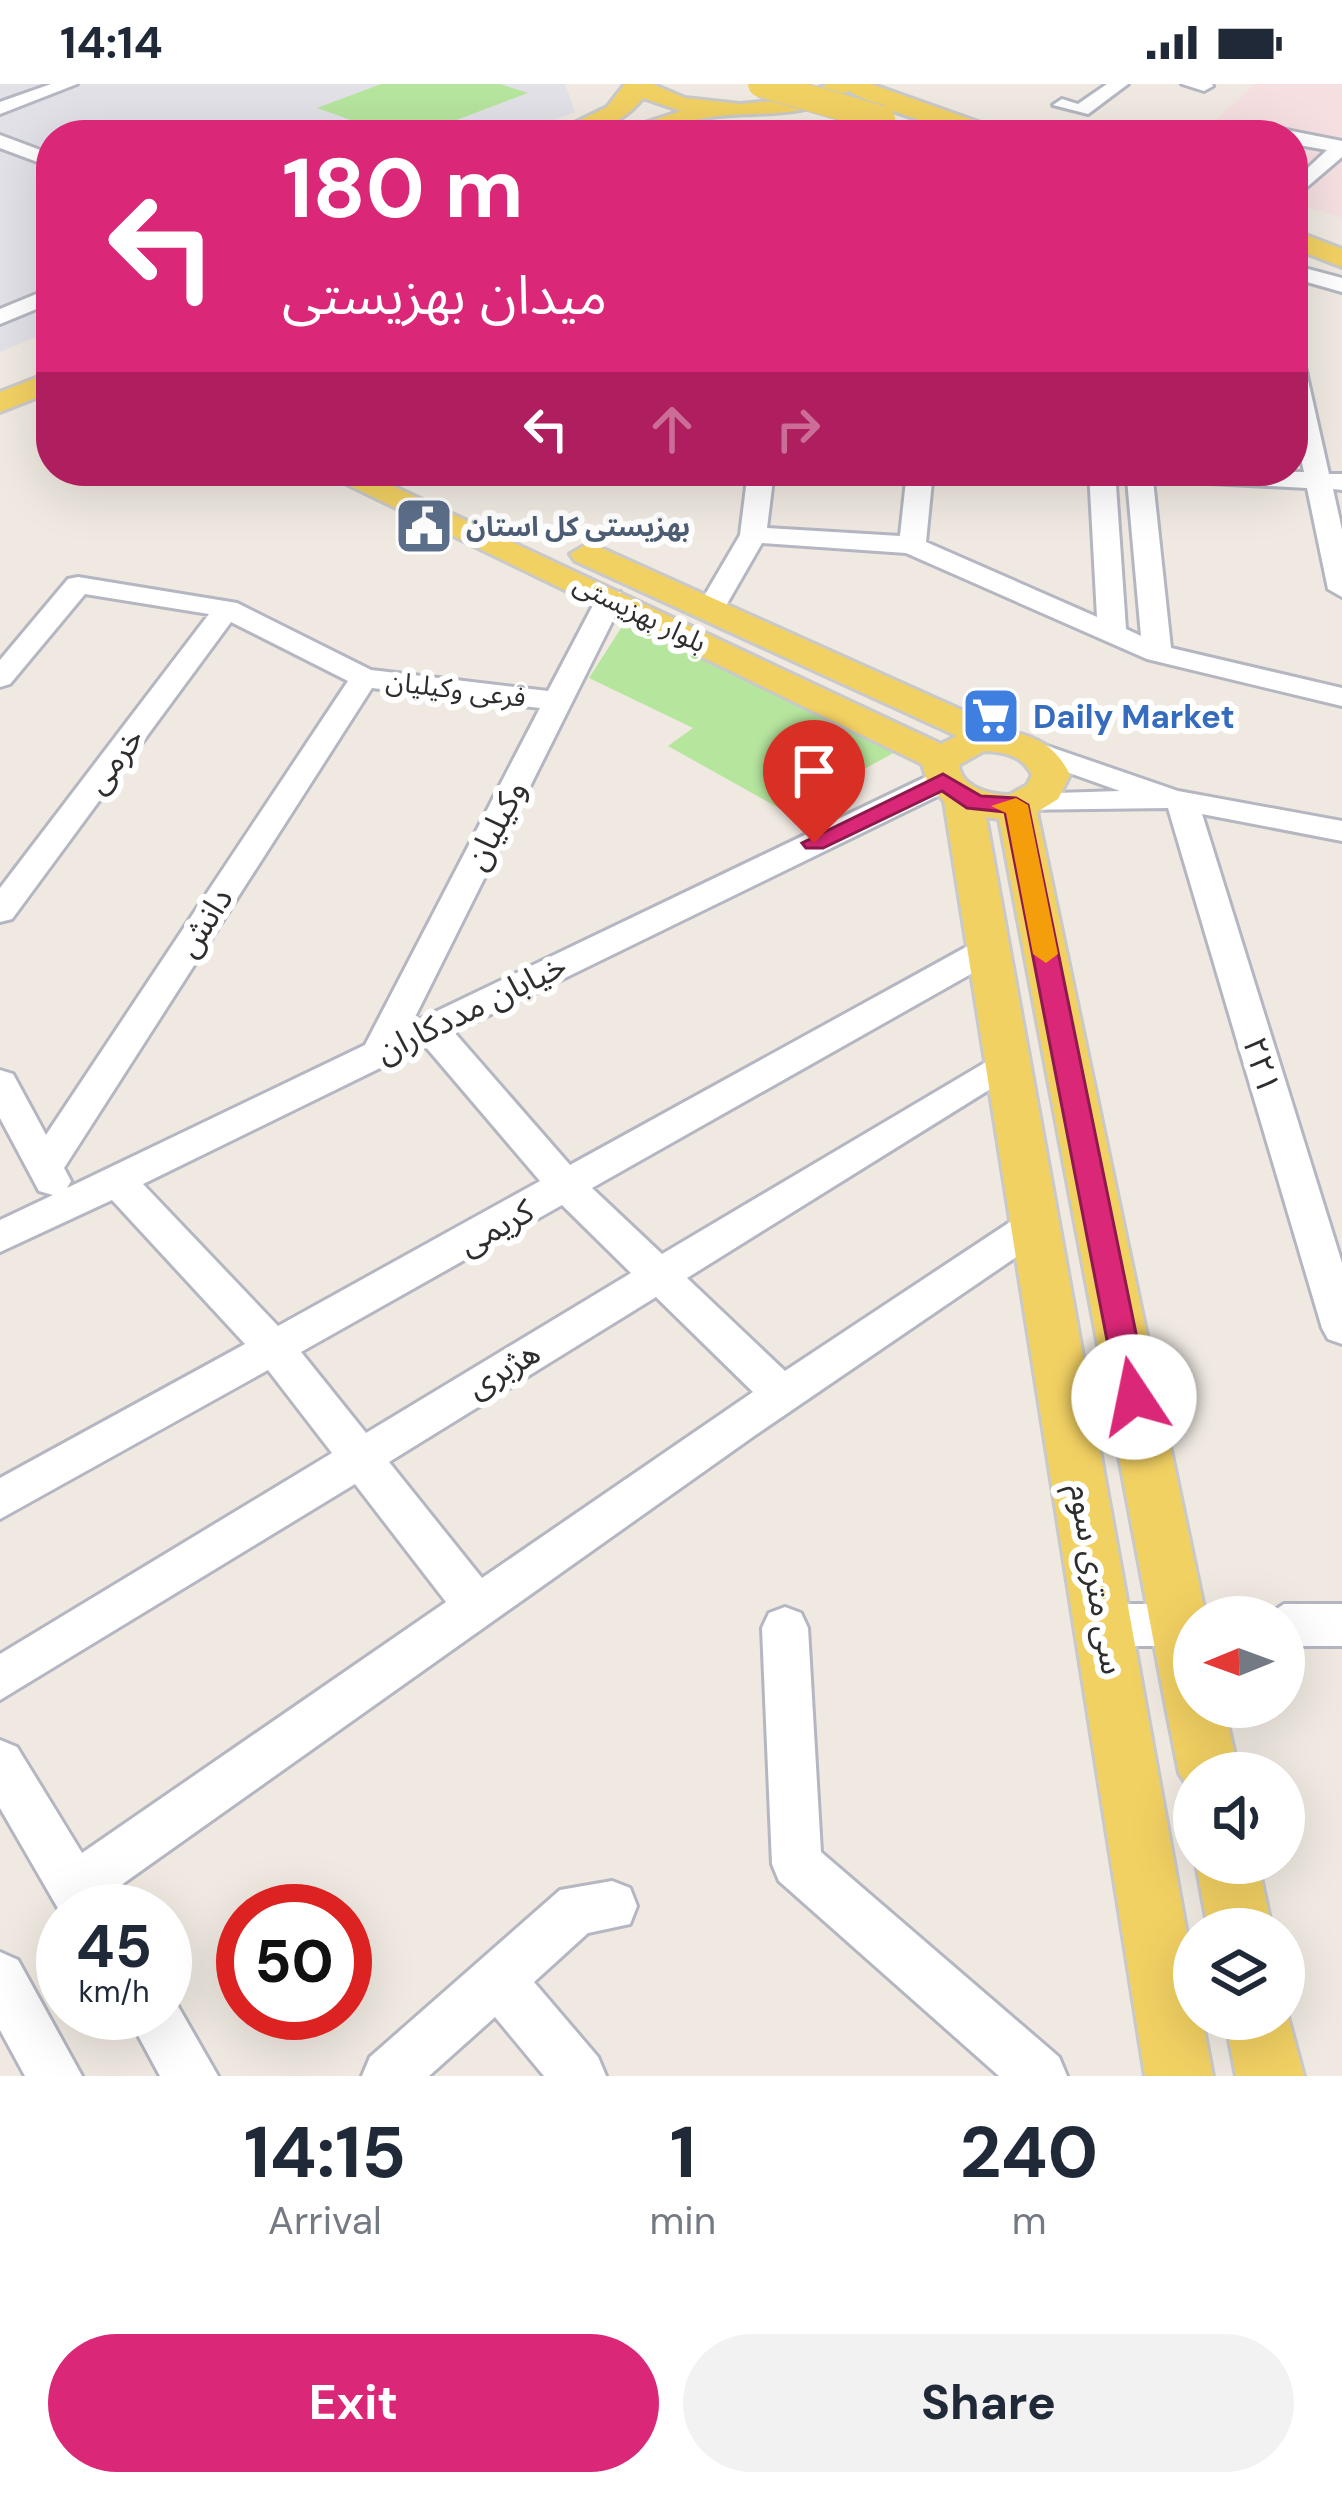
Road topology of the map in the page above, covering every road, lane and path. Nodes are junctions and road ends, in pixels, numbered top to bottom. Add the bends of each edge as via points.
1 (31, 84) edge
2 (68, 84) edge
3 (761, 84) edge
4 (811, 84) edge
5 (844, 84) edge
6 (853, 84) edge
7 (1119, 84) edge
8 (636, 85) edge
9 (0, 94) edge
10 (1062, 104) dead end
11 (0, 108) edge
12 (776, 109) junction
13 (716, 110) junction
14 (886, 118) edge
15 (596, 120) edge
16 (678, 120) edge
17 (0, 130) edge
18 (1308, 138) edge
19 (0, 140) edge
20 (1342, 140) edge
21 (1308, 141) edge
22 (36, 145) edge
23 (36, 155) edge
24 (1308, 179) edge
25 (1308, 225) edge
26 (1342, 234) edge
27 (1308, 248) edge
28 (1342, 260) edge
29 (1308, 275) edge
30 (1342, 285) edge
31 (36, 301) edge
32 (0, 317) edge
33 (36, 365) edge
34 (36, 386) edge
35 (5, 391) edge
36 (1308, 412) edge
37 (1331, 481) edge
38 (370, 486) edge
39 (440, 486) edge
40 (759, 486) edge
41 (918, 486) edge
42 (1103, 486) edge
43 (1140, 486) edge
44 (754, 535) junction
45 (568, 545) junction
46 (912, 546) junction
47 (535, 562) junction
48 (1342, 589) edge
49 (610, 598) junction
50 (227, 609) junction
51 (710, 610) junction
52 (1112, 636) junction
53 (1157, 653) junction
54 (0, 677) edge
55 (364, 678) junction
56 (1342, 697) edge
57 (557, 701) junction
58 (1011, 744) junction
59 (949, 779) junction
60 (1177, 800) junction
61 (1020, 804) junction
62 (1342, 831) edge
63 (0, 911) edge
64 (988, 949) junction
65 (429, 1027) junction
66 (380, 1052) junction
67 (1008, 1060) junction
68 (0, 1083) edge
69 (45, 1167) junction
70 (117, 1181) junction
71 (567, 1187) junction
72 (65, 1206) junction
73 (1036, 1224) junction
74 (0, 1237) edge
75 (658, 1275) junction
76 (1342, 1328) edge
77 (275, 1349) junction
78 (783, 1395) junction
79 (359, 1457) junction
80 (0, 1500) edge
81 (1180, 1596) edge
82 (476, 1607) junction
83 (1106, 1625) junction
84 (1173, 1625) edge
85 (1305, 1625) edge
86 (1342, 1625) edge
87 (785, 1628) dead end
88 (0, 1679) edge
89 (0, 1763) edge
90 (72, 1884) edge
91 (103, 1884) edge
92 (612, 1906) dead end
93 (0, 1978) edge
94 (498, 1981) junction
95 (169, 2040) edge
96 (1262, 2040) edge
97 (55, 2076) edge
98 (191, 2076) edge
99 (389, 2076) edge
100 (578, 2076) edge
101 (1040, 2076) edge
102 (1179, 2076) edge
103 (1270, 2076) edge

1 - 9 street
2 - 11 street
3 - 14 main road, bridge
4 - 14 main road
5 - 12 main road
6 - 14 main road
7 - 10 street via 1081,110
8 - 13 main road
8 - 15 main road via 632,100
12 - 13 main road
12 - 14 main road
13 - 16 main road
17 - 22 street
18 - 20 street
19 - 23 street
21 - 24 street via 1341,147
25 - 26 main road
27 - 28 main road
29 - 30 street
31 - 32 street
33 - 35 main road
34 - 35 main road
36 - 37 street
37 - 48 street
38 - 47 main road, بلوار بهزیستی
39 - 45 main road, بلوار بهزیستی
40 - 44 street
41 - 46 street
42 - 52 street
43 - 53 street
44 - 46 street
44 - 51 street
45 - 47 main road
45 - 51 main road, بلوار بهزیستی
46 - 52 street
47 - 49 main road, بلوار بهزیستی
49 - 57 street, وکیلیان
49 - 59 main road, بلوار بهزیستی
50 - 54 street, فرعی وکیلیان via 78,586
50 - 55 street, فرعی وکیلیان
50 - 63 street, خرمی
51 - 58 main road, بلوار بهزیستی
52 - 53 street
53 - 56 street
55 - 57 street, فرعی وکیلیان
55 - 69 street, دانش
57 - 66 street, وکیلیان
58 - 59 main road via 962,744
58 - 60 street
58 - 61 main road via 1051,775 1042,794
59 - 61 main road, بلوار بهزیستی
59 - 64 main road, سی متری سوم
59 - 65 street, خیابان مددکاران
60 - 61 street
60 - 62 street
60 - 76 street, ۲۲۱
61 - 81 main road, سی متری سوم
64 - 67 main road, سی متری سوم
64 - 71 street, کریمی
65 - 66 street, خیابان مددکاران
65 - 71 street
66 - 70 street, خیابان مددکاران
67 - 73 main road, سی متری سوم
67 - 75 street, هژبری
68 - 69 street
69 - 72 street
70 - 72 street, خیابان مددکاران
70 - 77 street
71 - 75 street
71 - 77 street, کریمی
72 - 74 street, خیابان مددکاران
73 - 78 street
73 - 83 main road, سی متری سوم
75 - 78 street
75 - 79 street, هژبری
77 - 79 street
77 - 80 street, کریمی
78 - 82 street
79 - 82 street
79 - 88 street, هژبری
82 - 91 street
83 - 84 street
83 - 102 main road, سی متری سوم
85 - 86 street
87 - 101 street via 796,1864
89 - 90 street
92 - 94 street via 578,1908
93 - 97 street
94 - 99 street
94 - 100 street
95 - 98 street
96 - 103 main road

